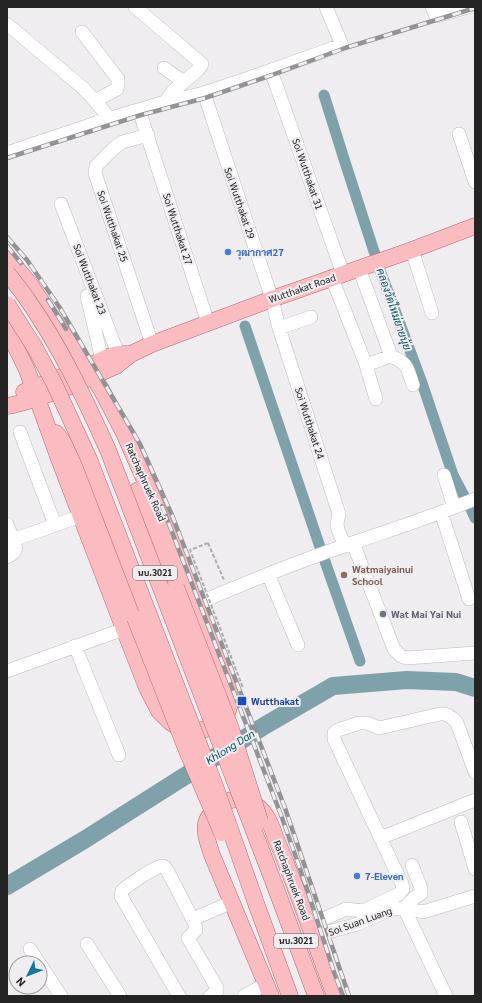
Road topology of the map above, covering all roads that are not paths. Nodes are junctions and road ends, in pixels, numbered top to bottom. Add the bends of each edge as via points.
1 (135, 7) edge
2 (326, 7) edge
3 (432, 7) edge
4 (468, 7) edge
5 (7, 24) edge
6 (82, 32) dead end
7 (164, 68) dead end
8 (272, 75) dead end
9 (184, 82) junction
10 (204, 93) junction
11 (95, 101) junction
12 (165, 102) junction
13 (140, 110) junction
14 (110, 119) junction
15 (459, 134) dead end
16 (148, 135) junction
17 (7, 153) edge
18 (475, 182) edge
19 (61, 204) dead end
20 (475, 226) edge
21 (412, 250) junction
22 (7, 256) edge
23 (370, 264) junction
24 (7, 273) edge
25 (338, 276) junction
26 (87, 296) dead end
27 (272, 299) junction
28 (7, 304) edge
29 (432, 313) dead end
30 (311, 317) dead end
31 (208, 323) junction
32 (279, 328) junction
33 (7, 329) edge
34 (152, 344) junction
35 (73, 349) junction
36 (391, 356) junction
37 (115, 357) junction
38 (366, 365) junction
39 (27, 370) junction
40 (94, 378) junction
41 (413, 385) dead end
42 (35, 393) junction
43 (376, 399) dead end
44 (10, 402) edge
45 (46, 422) junction
46 (20, 432) dead end
47 (444, 475) dead end
48 (466, 503) edge
49 (441, 512) junction
50 (81, 516) junction
51 (7, 524) edge
52 (55, 525) junction
53 (10, 541) edge
54 (349, 545) junction
55 (7, 557) edge
56 (268, 574) junction
57 (469, 599) dead end
58 (196, 604) junction
59 (130, 624) junction
60 (298, 645) dead end
61 (75, 646) junction
62 (475, 652) edge
63 (8, 668) edge
64 (119, 755) dead end
65 (475, 772) edge
66 (475, 800) edge
67 (461, 822) dead end
68 (380, 838) junction
69 (412, 865) dead end
70 (475, 869) edge
71 (275, 886) junction
72 (475, 896) edge
73 (232, 902) junction
74 (257, 906) junction
75 (404, 908) junction
76 (193, 919) junction
77 (312, 932) junction
78 (87, 944) dead end
79 (30, 948) dead end
80 (34, 955) edge
81 (48, 976) edge
82 (268, 990) edge
83 (61, 996) edge
84 (120, 996) edge
85 (179, 996) edge
86 (210, 996) edge
87 (244, 996) edge
88 (290, 996) edge
89 (316, 996) edge
90 (335, 996) edge
91 (446, 996) edge

1 - 9 street via 202,64
2 - 10 street via 342,45
3 - 4 street via 436,16
5 - 11 street
6 - 11 street via 118,79 117,89
7 - 9 street
8 - 25 street, Soi Wutthakat 31
9 - 12 street
10 - 12 street
10 - 27 street, Soi Wutthakat 29
11 - 14 street
12 - 13 street
13 - 14 street
13 - 16 street, Soi Wutthakat 27
14 - 17 street
15 - 18 street
16 - 31 street, Soi Wutthakat 27
16 - 34 street, Soi Wutthakat 25 via 122,142 96,166 95,173
19 - 37 street, Soi Wutthakat 23
20 - 21 main road, Wutthakat Road
21 - 23 main road, Wutthakat Road
21 - 29 street
22 - 35 main road, Ratchaphruek Road via 30,283
23 - 25 main road, Wutthakat Road
23 - 36 street
24 - 71 main road, Ratchaphruek Road / นบ.3021, bridge via 28,300 61,355 108,450
25 - 27 main road, Wutthakat Road
25 - 38 street, Soi Wutthakat 31
26 - 37 street
27 - 31 main road, Wutthakat Road
27 - 32 street, Soi Wutthakat 24
28 - 74 main road, นบ.3021, bridge via 53,381 89,460 215,786
30 - 32 street
31 - 34 main road, Wutthakat Road
32 - 54 street, Soi Wutthakat 24 via 339,514 338,530
33 - 39 main road, Ratchaphruek Road / นบ.3021
34 - 37 main road, Wutthakat Road
35 - 37 main road via 83,353
35 - 40 main road, Ratchaphruek Road
36 - 38 street
36 - 41 street via 404,363
37 - 40 main road, Wutthakat Road
37 - 40 main road via 107,376
38 - 43 street, Soi Wutthakat 31
39 - 42 main road, Ratchaphruek Road / นบ.3021
39 - 44 main road via 26,379
40 - 42 main road, Wutthakat Road via 71,386
40 - 58 main road, Ratchaphruek Road / นบ.3021 via 139,466 185,572
40 - 71 main road, bridge via 240,754 260,818
42 - 44 main road, Wutthakat Road
42 - 45 main road, Ratchaphruek Road / นบ.3021
44 - 45 main road via 26,408
45 - 50 main road, Ratchaphruek Road / นบ.3021
45 - 59 main road via 66,446 74,463
46 - 52 street
47 - 48 street
48 - 49 street
49 - 54 street
49 - 57 street
50 - 52 street
50 - 59 main road, Ratchaphruek Road / นบ.3021
51 - 53 street
52 - 53 street
53 - 55 street via 16,551
54 - 56 street
54 - 62 street, Soi Wutthakat 24 via 397,653 407,658
56 - 58 street
56 - 60 street
58 - 59 main road, Ratchaphruek Road / นบ.3021 via 227,682 231,701 227,714 220,722 209,728 195,732 181,729 159,711 147,688
59 - 61 street
59 - 74 main road, bridge
61 - 63 street
61 - 64 street
65 - 68 street via 457,723 444,714 378,728 362,723 338,730 334,734 334,739
66 - 68 street
67 - 70 street
68 - 77 street via 402,884 402,891 363,912 346,909
69 - 75 street via 421,894
71 - 89 main road, Ratchaphruek Road / นบ.3021
72 - 75 street, Soi Suan Luang via 423,912
73 - 76 street
73 - 77 main road, Ratchaphruek Road / นบ.3021 via 212,856 206,835 206,822 219,806 240,799 260,808 268,820
73 - 82 main road, Ratchaphruek Road / นบ.3021
74 - 88 main road, นบ.3021
75 - 77 street, Soi Suan Luang via 391,908 358,924 328,932
75 - 91 street
76 - 85 street via 163,866 122,891 122,898
76 - 86 street via 196,930 188,938 217,989
77 - 90 main road, Ratchaphruek Road / นบ.3021
78 - 84 street
79 - 80 street
81 - 83 street
82 - 87 street

